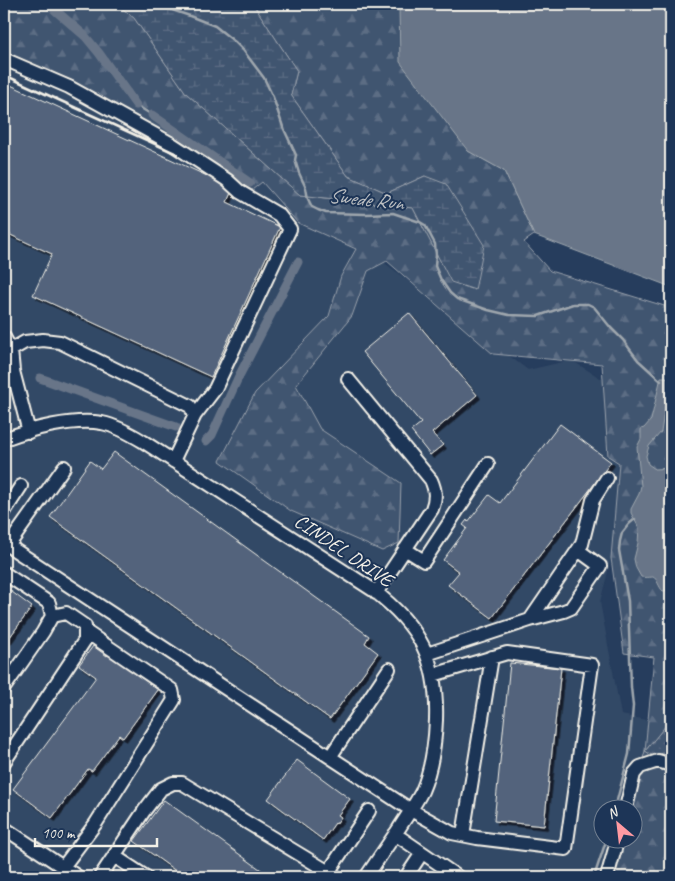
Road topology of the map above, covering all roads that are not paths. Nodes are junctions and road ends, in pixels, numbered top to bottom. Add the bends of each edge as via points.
1 (4, 59) edge
2 (4, 337) edge
3 (11, 350) junction
4 (348, 379) dead end
5 (195, 415) junction
6 (29, 432) junction
7 (4, 439) edge
8 (173, 461) junction
9 (488, 464) dead end
10 (64, 467) dead end
11 (607, 478) dead end
12 (21, 486) dead end
13 (4, 512) edge
14 (6, 545) edge
15 (405, 549) junction
16 (578, 550) junction
17 (4, 573) edge
18 (376, 593) junction
19 (52, 616) junction
20 (530, 620) junction
21 (85, 631) junction
22 (427, 654) junction
23 (492, 657) junction
24 (389, 669) dead end
25 (433, 675) junction
26 (4, 688) edge
27 (330, 756) junction
28 (4, 762) edge
29 (671, 765) edge
30 (628, 798) edge
31 (370, 810) dead end
32 (411, 810) junction
33 (4, 828) edge
34 (395, 834) junction
35 (463, 835) junction
36 (615, 848) edge
37 (422, 853) junction
38 (114, 856) junction
39 (63, 867) junction
40 (330, 876) edge
41 (78, 877) edge
42 (100, 877) edge
43 (146, 877) edge
44 (366, 877) edge
45 (406, 877) edge
46 (458, 877) edge
47 (607, 877) edge

1 - 5 street via 69,87 172,144 240,192 279,214 290,229 215,389
2 - 3 street
3 - 5 street via 25,342 60,342 190,406
3 - 6 street via 13,371
4 - 15 street via 435,488 436,499 432,509
5 - 8 street
6 - 7 street, CINDEL DRIVE
6 - 8 street, CINDEL DRIVE via 78,422 102,423 124,430
8 - 18 street, CINDEL DRIVE
9 - 15 street via 424,561
10 - 14 street
11 - 16 street via 593,500
12 - 13 street
14 - 27 street
15 - 18 street
16 - 20 street
16 - 20 street via 600,566 571,608
17 - 19 street via 49,603
18 - 22 street, CINDEL DRIVE via 406,620
19 - 21 street via 66,613 85,626
19 - 26 street
20 - 22 street
21 - 28 street via 85,640
21 - 39 street via 172,690 174,700 96,823
22 - 25 street, CINDEL DRIVE
23 - 25 street
23 - 35 street
23 - 35 street via 507,653 592,664 566,849
24 - 27 street
25 - 32 street, CINDEL DRIVE via 436,716 432,762
27 - 32 street
29 - 30 street via 658,761 640,767 634,774
31 - 40 street
32 - 34 street, CINDEL DRIVE
32 - 35 street via 452,833
33 - 39 street
34 - 37 street
34 - 44 street, CINDEL DRIVE
36 - 47 street
37 - 45 street
37 - 46 street
38 - 40 street via 161,789 182,782
38 - 42 street
38 - 43 street
39 - 41 street

